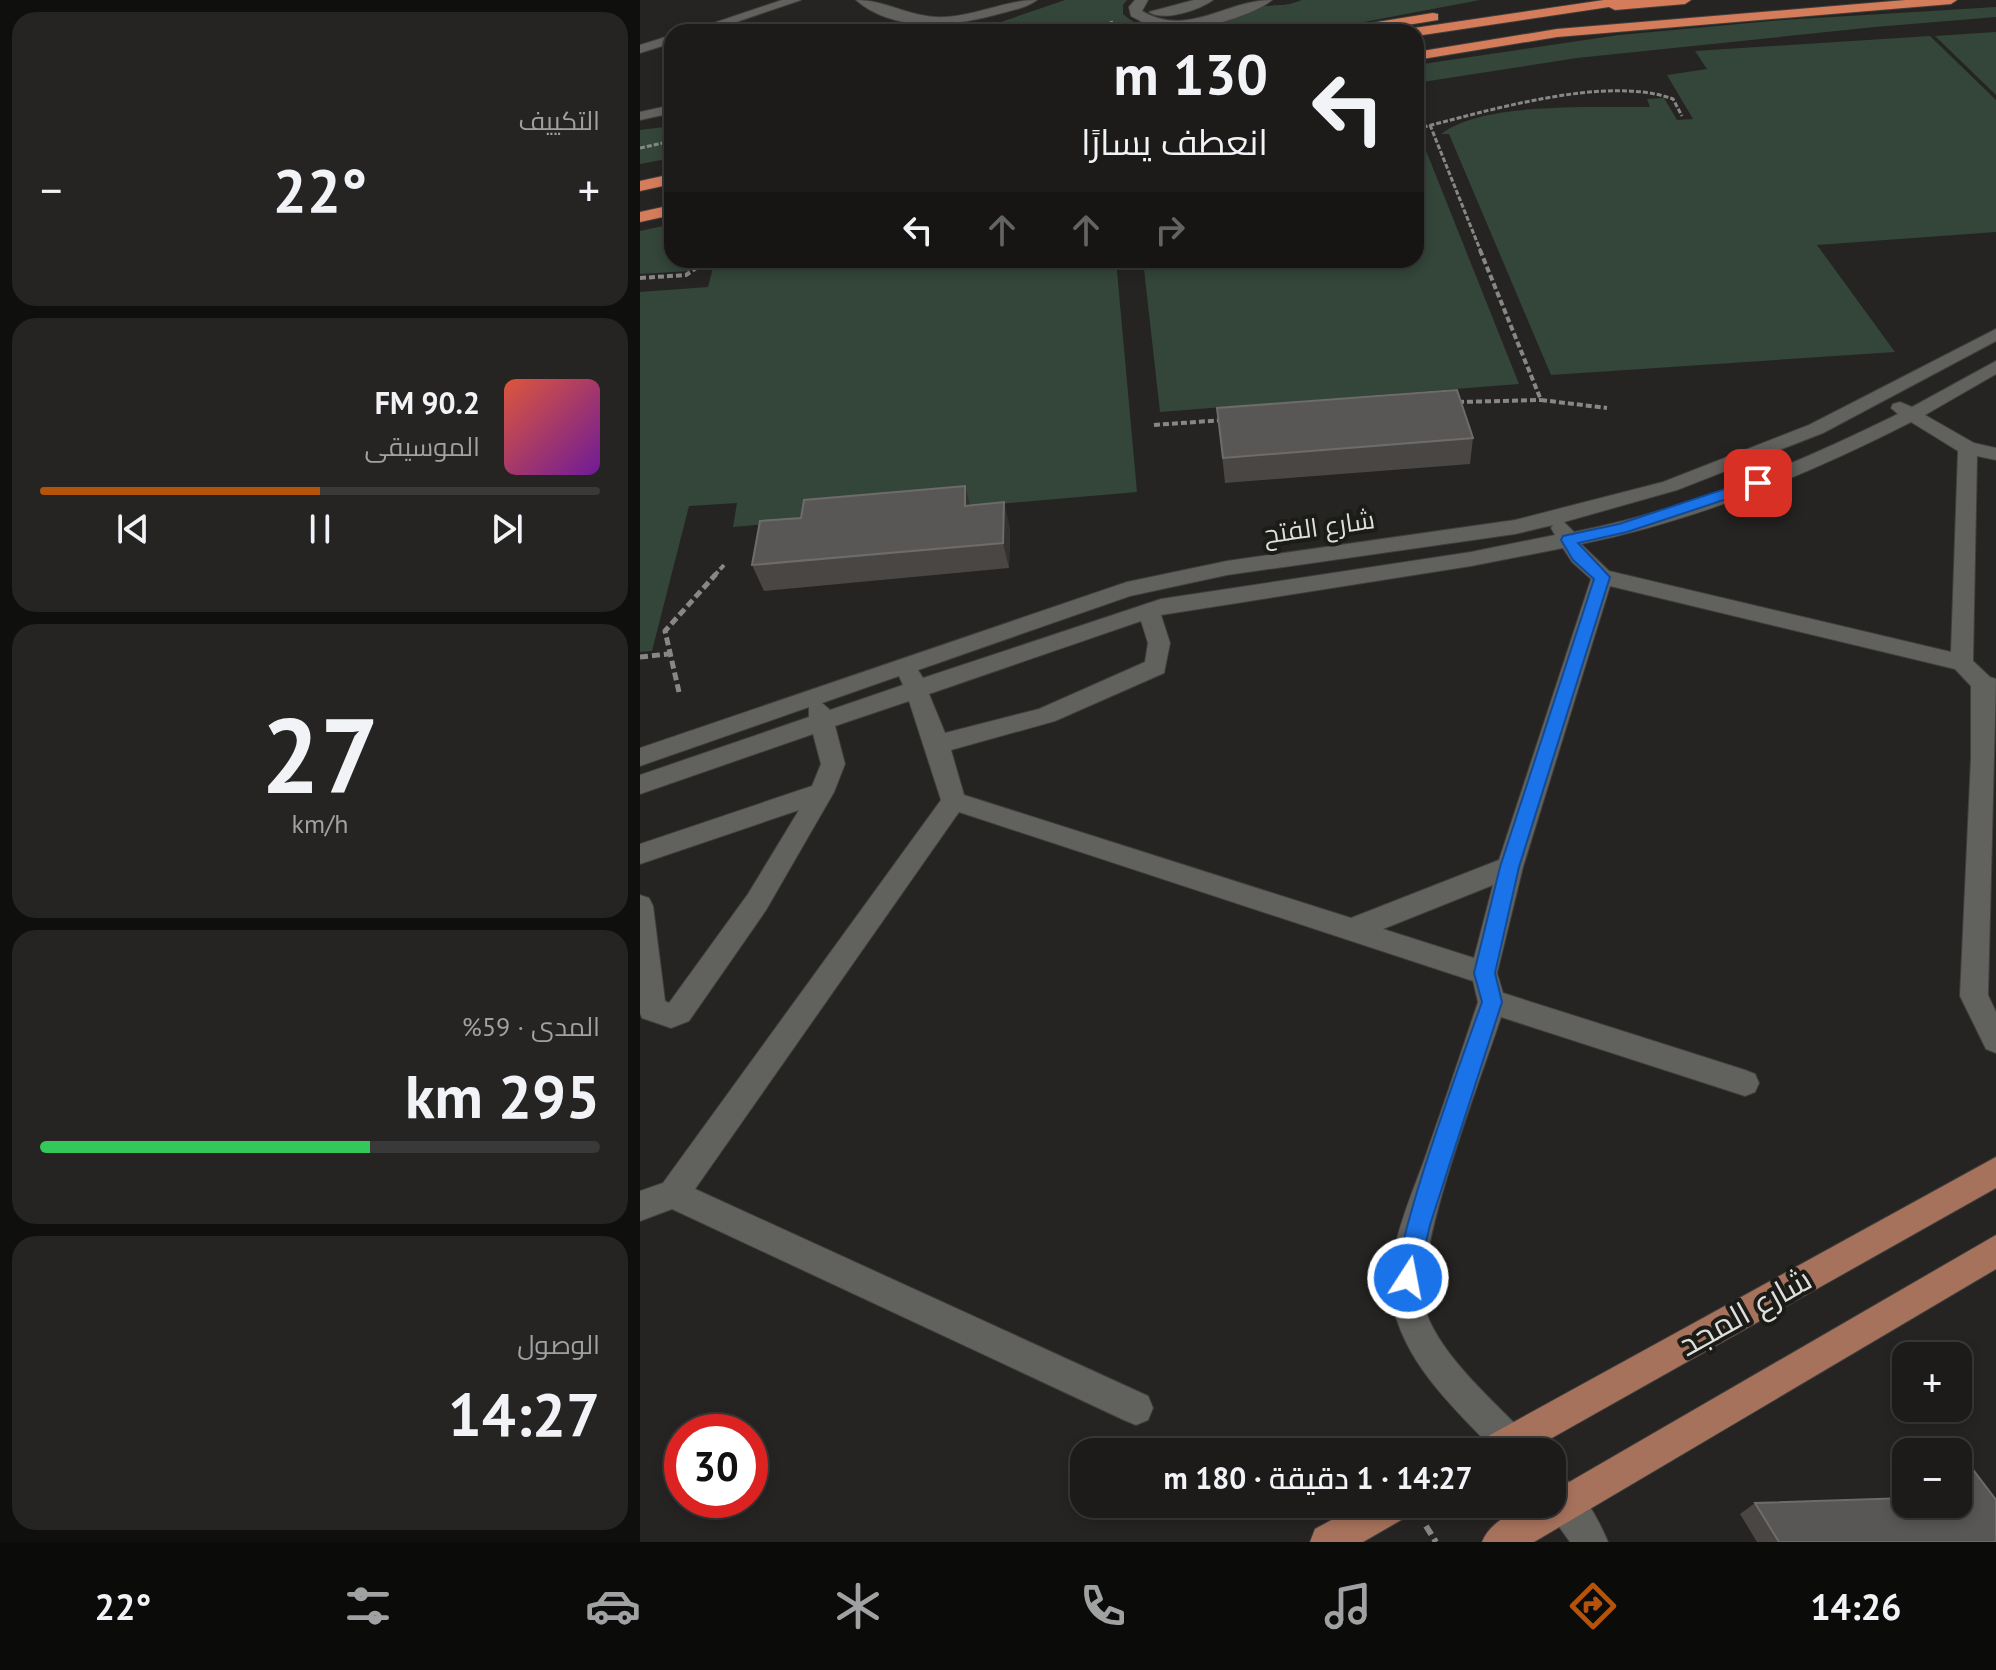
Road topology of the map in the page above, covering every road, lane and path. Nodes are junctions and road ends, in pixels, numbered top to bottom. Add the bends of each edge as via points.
1 (795, 0) edge
2 (1031, 0) edge
3 (1144, 0) edge
4 (1207, 0) edge
5 (1266, 0) edge
6 (1630, 0) edge
7 (1685, 0) edge
8 (1829, 0) edge
9 (1951, 0) edge
10 (868, 2) edge
11 (1473, 9) dead end
12 (1516, 16) junction
13 (951, 22) junction
14 (719, 24) edge
15 (943, 24) edge
16 (1176, 24) edge
17 (1188, 24) edge
18 (1386, 24) edge
19 (1424, 30) edge
20 (1557, 33) junction
21 (664, 42) edge
22 (640, 49) edge
23 (1424, 55) edge
24 (664, 111) edge
25 (640, 116) edge
26 (1682, 116) dead end
27 (1430, 125) junction
28 (1424, 127) edge
29 (664, 143) edge
30 (640, 148) edge
31 (664, 168) edge
32 (640, 171) edge
33 (664, 181) edge
34 (640, 186) edge
35 (664, 212) edge
36 (640, 217) edge
37 (702, 268) edge
38 (640, 278) edge
39 (1996, 334) edge
40 (1996, 366) edge
41 (1881, 396) junction
42 (1541, 400) junction
43 (1453, 402) edge
44 (1607, 408) dead end
45 (1911, 415) junction
46 (1232, 419) edge
47 (1154, 425) dead end
48 (1968, 448) junction
49 (1996, 454) edge
50 (1555, 519) junction
51 (1569, 540) junction
52 (1298, 559) junction
53 (724, 565) dead end
54 (1602, 577) junction
55 (1303, 585) junction
56 (1149, 611) junction
57 (668, 654) junction
58 (640, 657) edge
59 (1962, 663) junction
60 (905, 665) junction
61 (1989, 685) edge
62 (917, 690) junction
63 (679, 692) dead end
64 (813, 698) junction
65 (824, 723) junction
66 (937, 744) junction
67 (1990, 754) edge
68 (640, 757) edge
69 (640, 785) edge
70 (822, 792) junction
71 (954, 801) junction
72 (640, 854) edge
73 (1510, 867) junction
74 (640, 906) edge
75 (1351, 930) junction
76 (1488, 988) junction
77 (1996, 1040) edge
78 (1745, 1083) dead end
79 (1996, 1172) edge
80 (673, 1194) junction
81 (640, 1206) edge
82 (1996, 1251) edge
83 (1136, 1408) dead end
84 (1499, 1438) edge
85 (1527, 1438) edge
86 (1566, 1492) edge
87 (1566, 1506) edge
88 (1371, 1518) edge
89 (1531, 1518) edge
90 (1328, 1542) edge
91 (1500, 1542) edge
92 (1590, 1542) edge

1 - 14 street
2 - 13 street
3 - 4 street via 1148,10 1162,13
3 - 16 street via 1135,7 1143,19
5 - 17 street
6 - 12 highway
7 - 12 highway
8 - 20 highway via 1646,18
9 - 20 highway
10 - 13 street via 902,18
11 - 18 highway
12 - 19 highway
13 - 15 street
20 - 23 highway
21 - 22 street
24 - 25 street
26 - 27 path via 1673,99 1661,94 1609,92 1526,101
27 - 28 path
27 - 42 path
29 - 30 path
31 - 32 highway
33 - 34 highway
35 - 36 highway
37 - 38 path via 691,275
39 - 41 street, شارع الفتح
40 - 45 street
41 - 45 street
41 - 50 street, شارع الفتح via 1713,471
42 - 43 path
42 - 44 path
45 - 48 street
45 - 51 street via 1731,494
46 - 47 path
48 - 49 street
48 - 59 street
50 - 51 street
50 - 52 street, شارع الفتح
51 - 54 street
51 - 55 street
52 - 55 street
52 - 60 street, شارع الفتح via 1127,589
53 - 57 path via 667,625
54 - 59 street
54 - 73 street
55 - 56 street
56 - 62 street
56 - 66 street via 1159,643 1156,667 1047,715
57 - 58 path
57 - 63 path
59 - 61 street
60 - 62 street
60 - 64 street, شارع الفتح
61 - 67 street
62 - 65 street
62 - 66 street
64 - 65 street
64 - 68 street, شارع الفتح
65 - 69 street
65 - 70 street via 833,764
66 - 71 street
67 - 77 street via 1974,996
70 - 72 street
70 - 74 street via 757,902 671,1016 652,1009
71 - 75 street
71 - 80 street
73 - 75 street
73 - 76 street
75 - 76 street
76 - 78 street
76 - 84 street via 1418,1225 1406,1294 1418,1330 1442,1369
79 - 85 main road, شارع المجد
80 - 81 street
80 - 83 street
82 - 86 main road
87 - 92 street
88 - 90 main road
89 - 91 main road

